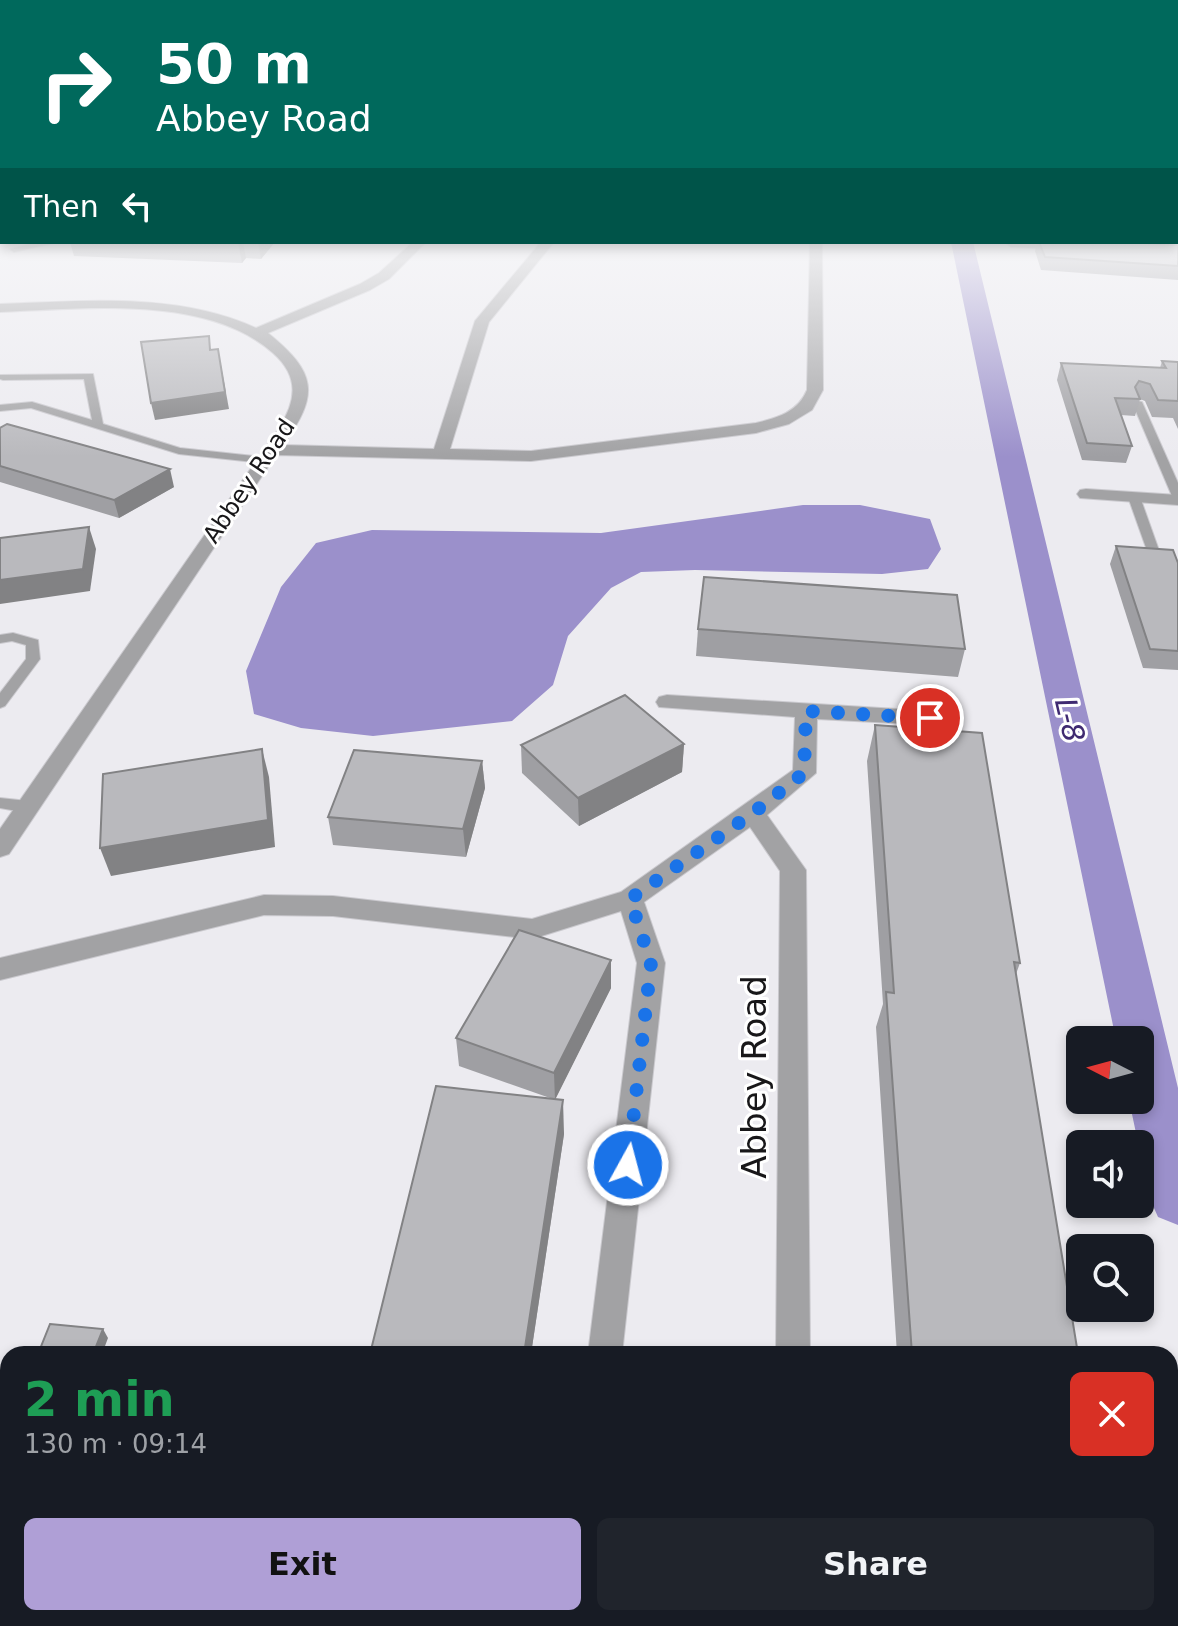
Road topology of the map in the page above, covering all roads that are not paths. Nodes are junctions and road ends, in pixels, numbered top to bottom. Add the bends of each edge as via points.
1 (323, 305) edge
2 (495, 305) edge
3 (816, 305) edge
4 (0, 308) edge
5 (256, 333) junction
6 (3, 377) dead end
7 (1137, 402) edge
8 (0, 408) edge
9 (98, 425) junction
10 (268, 455) junction
11 (440, 455) junction
12 (1086, 494) dead end
13 (1134, 497) junction
14 (1178, 498) edge
15 (1155, 556) edge
16 (0, 639) edge
17 (667, 702) dead end
18 (0, 703) edge
19 (806, 711) junction
20 (930, 718) dead end
21 (0, 803) edge
22 (28, 807) junction
23 (753, 813) junction
24 (0, 848) edge
25 (630, 899) junction
26 (0, 969) edge
27 (606, 1346) edge
28 (793, 1346) edge

1 - 5 street
2 - 11 street via 482,321
3 - 11 street via 815,390 798,413 756,428 531,456
4 - 5 street, Abbey Road via 170,308
5 - 10 street, Abbey Road via 285,354 303,389 297,411
6 - 9 lane via 89,376
7 - 14 lane
8 - 9 lane via 32,405
9 - 10 lane via 179,451
10 - 11 street
10 - 22 street, Abbey Road
12 - 13 street
13 - 14 street
13 - 15 lane
16 - 18 lane via 33,643 33,659
17 - 19 street
19 - 20 street
19 - 23 street via 804,773
21 - 22 lane
22 - 24 street, Abbey Road
23 - 25 street
23 - 28 street, Abbey Road via 793,870
25 - 26 street via 532,929 333,906 264,905
25 - 27 street via 651,963

